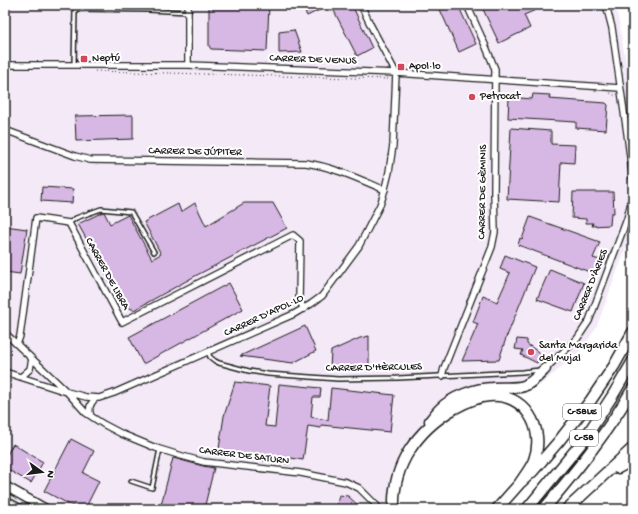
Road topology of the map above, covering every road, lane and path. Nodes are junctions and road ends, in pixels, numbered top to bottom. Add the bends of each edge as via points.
1 (149, 5) edge
2 (188, 5) edge
3 (361, 5) edge
4 (467, 5) edge
5 (606, 5) edge
6 (148, 10) junction
7 (188, 12) junction
8 (5, 65) edge
9 (74, 65) junction
10 (188, 65) junction
11 (396, 73) junction
12 (496, 79) junction
13 (620, 88) junction
14 (5, 130) edge
15 (633, 181) edge
16 (385, 190) junction
17 (633, 194) edge
18 (68, 223) junction
19 (154, 252) dead end
20 (304, 309) junction
21 (633, 332) edge
22 (5, 333) edge
23 (17, 344) junction
24 (208, 352) junction
25 (32, 359) junction
26 (633, 361) edge
27 (545, 369) junction
28 (5, 372) edge
29 (442, 376) junction
30 (21, 377) junction
31 (633, 388) edge
32 (67, 392) junction
33 (96, 398) junction
34 (91, 416) junction
35 (419, 438) junction
36 (633, 448) edge
37 (160, 449) junction
38 (633, 460) edge
39 (599, 480) junction
40 (131, 481) dead end
41 (520, 483) junction
42 (5, 486) edge
43 (5, 493) edge
44 (5, 501) edge
45 (20, 509) edge
46 (35, 509) edge
47 (46, 509) edge
48 (378, 509) edge
49 (394, 509) edge
50 (497, 509) edge
51 (527, 509) edge
52 (544, 509) edge
53 (567, 509) edge

1 - 6 lane
2 - 7 street
3 - 11 street, CARRER D'APOL·LO
4 - 12 street, CARRER DE GÈMINIS via 495,69
5 - 13 street via 612,28
6 - 7 lane
6 - 9 lane via 75,9
7 - 10 street
8 - 9 street, CARRER DE VENUS
9 - 10 street, CARRER DE VENUS
10 - 11 street, CARRER DE VENUS
11 - 12 street, CARRER DE VENUS
11 - 16 street, CARRER D'APOL·LO via 393,145
12 - 13 street, CARRER DE VENUS
12 - 29 street, CARRER DE GÈMINIS via 494,240
13 - 15 street
14 - 16 street, CARRER DE JÚPITER via 90,160 306,163 332,169
16 - 20 street, CARRER D'APOL·LO via 359,246 322,296
17 - 27 street, CARRER D'ÀRIES via 627,219 588,321 577,339
18 - 19 lane via 101,209 131,212
18 - 20 street, CARRER DE LIBRA via 122,322 293,235 300,241 299,300
18 - 23 street via 36,218
20 - 24 street, CARRER D'APOL·LO
21 - 41 highway, C-58LE via 611,372 591,400 559,441
22 - 23 street
23 - 25 street
24 - 29 lane, CARRER D'HÈRCULES via 210,357 219,363 268,374 338,379
24 - 33 street, CARRER D'APOL·LO via 106,397
25 - 30 street via 30,369
25 - 32 street
26 - 51 highway, C-58 via 583,440
27 - 29 lane, CARRER D'HÈRCULES
27 - 35 highway via 524,386 484,388 450,401 440,409
28 - 30 street, CARRER DE SATURN
30 - 32 street, CARRER DE SATURN
31 - 52 highway, C-58 via 594,447
32 - 33 street, CARRER D'APOL·LO
32 - 34 street, CARRER DE SATURN
33 - 34 street via 90,407
34 - 37 street, CARRER DE SATURN via 122,434
35 - 41 highway via 447,413 479,397 500,396 512,399 527,410 537,440 534,460
35 - 49 highway via 404,459 399,472 394,491
36 - 39 highway
37 - 40 lane via 152,488
37 - 48 street, CARRER DE SATURN via 204,462 301,473 346,482 359,488
38 - 39 highway
39 - 53 highway
41 - 50 highway, C-58LE
42 - 47 main road
43 - 46 main road
44 - 45 main road

